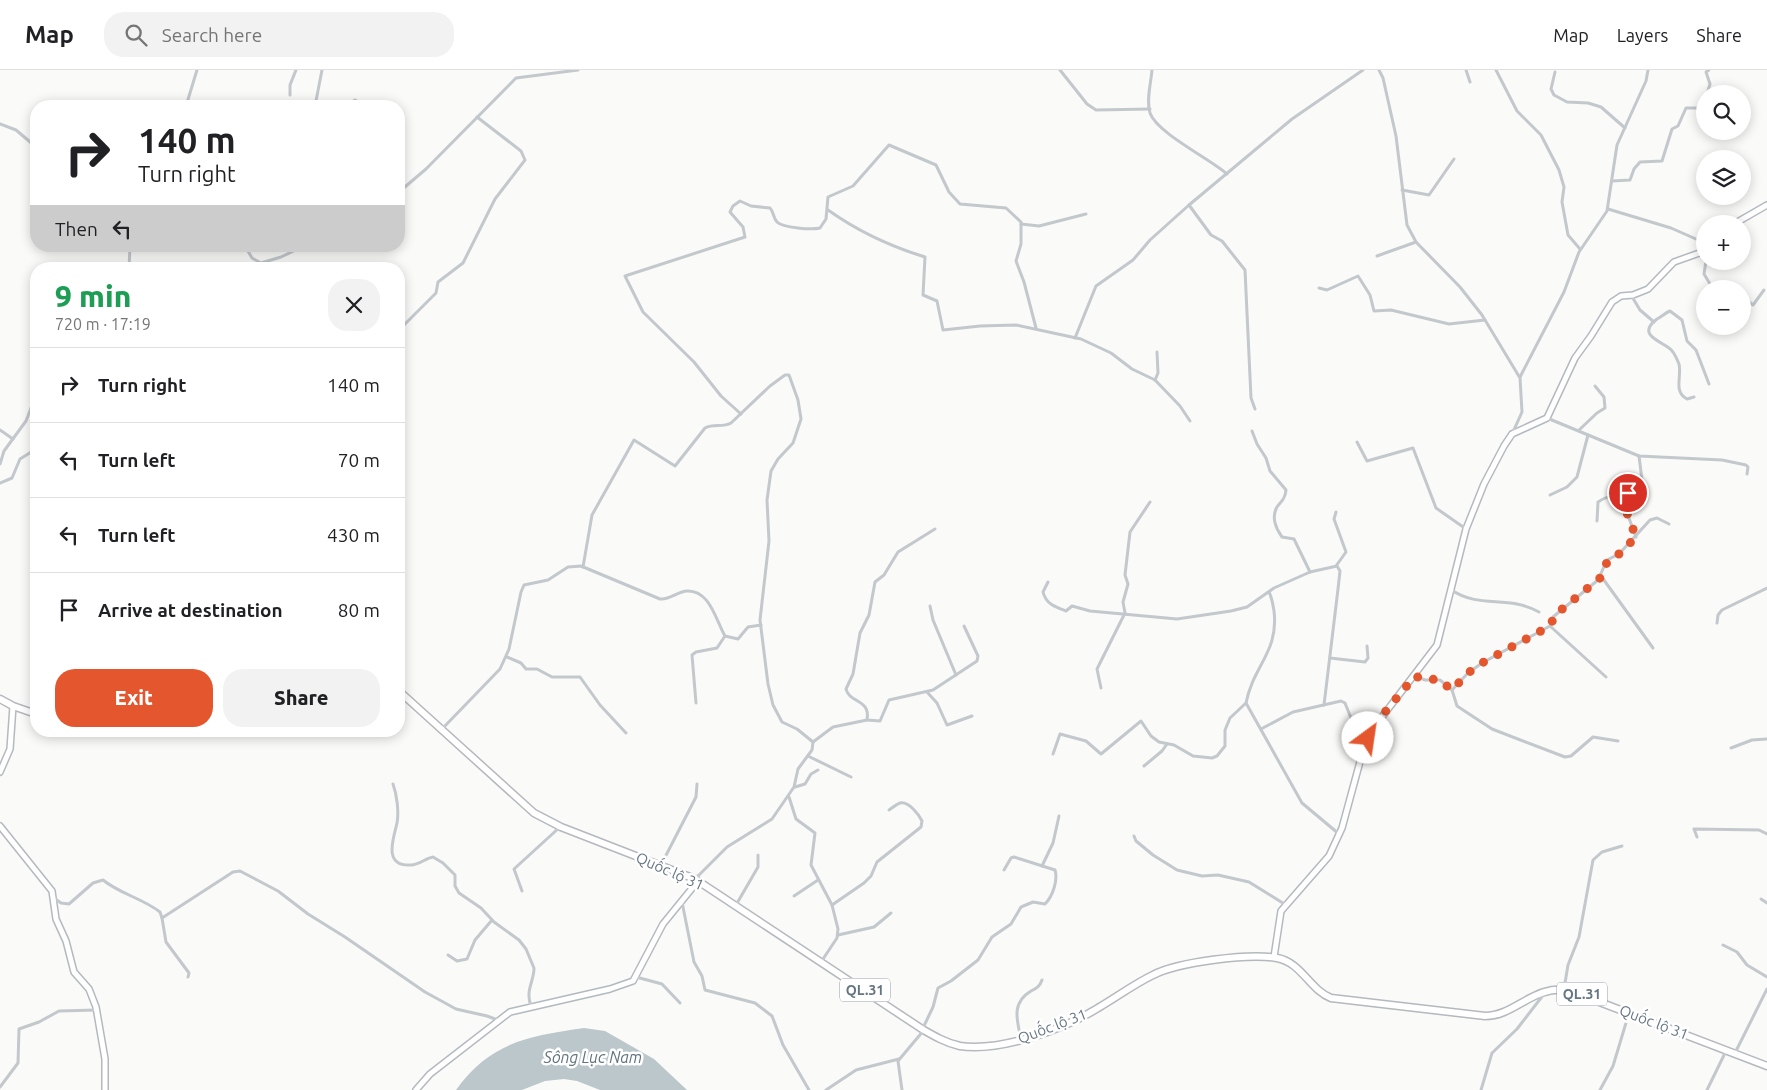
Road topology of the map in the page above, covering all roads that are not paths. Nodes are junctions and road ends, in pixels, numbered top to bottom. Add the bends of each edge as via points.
1 (197, 70) edge
2 (296, 70) edge
3 (322, 70) edge
4 (578, 70) edge
5 (1060, 70) edge
6 (1152, 70) edge
7 (1363, 70) edge
8 (1379, 70) edge
9 (1466, 70) edge
10 (1496, 70) edge
11 (1648, 70) edge
12 (1709, 70) edge
13 (1555, 72) dead end
14 (1470, 82) dead end
15 (1710, 85) edge
16 (290, 95) dead end
17 (188, 100) edge
18 (316, 100) edge
19 (1150, 108) junction
20 (1696, 108) edge
21 (478, 117) junction
22 (0, 124) edge
23 (1625, 128) junction
24 (30, 143) edge
25 (1454, 159) dead end
26 (1227, 174) junction
27 (1612, 181) junction
28 (405, 187) edge
29 (1402, 190) junction
30 (1189, 205) junction
31 (1767, 206) edge
32 (1608, 209) junction
33 (828, 210) junction
34 (1086, 214) dead end
35 (1749, 215) edge
36 (1022, 224) junction
37 (1696, 239) edge
38 (1416, 242) junction
39 (1580, 249) junction
40 (248, 252) edge
41 (291, 252) edge
42 (1696, 254) edge
43 (1378, 256) dead end
44 (259, 262) edge
45 (264, 262) edge
46 (1319, 288) dead end
47 (1764, 290) dead end
48 (1631, 295) junction
49 (1751, 304) edge
50 (1485, 320) junction
51 (1654, 322) junction
52 (405, 324) edge
53 (1036, 328) junction
54 (1075, 338) junction
55 (1157, 352) dead end
56 (1520, 378) junction
57 (1155, 380) junction
58 (1709, 384) dead end
59 (1595, 386) dead end
60 (1694, 397) dead end
61 (1256, 409) dead end
62 (30, 411) edge
63 (741, 414) junction
64 (1547, 418) junction
65 (1190, 421) dead end
66 (0, 430) edge
67 (1579, 430) junction
68 (1252, 431) dead end
69 (1512, 434) junction
70 (1588, 435) junction
71 (13, 439) junction
72 (1357, 442) dead end
73 (30, 453) edge
74 (1638, 456) junction
75 (0, 464) edge
76 (1747, 474) dead end
77 (0, 482) edge
78 (1628, 493) junction
79 (1550, 495) dead end
80 (1150, 502) dead end
81 (1336, 512) dead end
82 (1597, 521) dead end
83 (1669, 524) dead end
84 (935, 529) dead end
85 (1466, 529) junction
86 (1636, 537) junction
87 (1336, 566) junction
88 (583, 567) junction
89 (1310, 572) junction
90 (1601, 576) junction
91 (1048, 582) dead end
92 (1767, 588) edge
93 (1450, 589) junction
94 (1269, 592) junction
95 (930, 606) dead end
96 (1539, 612) dead end
97 (1125, 613) junction
98 (1717, 623) dead end
99 (760, 625) junction
100 (964, 626) dead end
101 (1550, 626) junction
102 (725, 636) junction
103 (1367, 646) dead end
104 (1653, 648) dead end
105 (507, 657) junction
106 (1330, 658) junction
107 (956, 674) junction
108 (1415, 676) junction
109 (1606, 677) dead end
110 (1101, 688) dead end
111 (1452, 690) junction
112 (927, 692) junction
113 (405, 697) edge
114 (2, 700) edge
115 (696, 703) dead end
116 (1246, 703) junction
117 (1324, 705) junction
118 (12, 706) junction
119 (30, 712) edge
120 (972, 716) dead end
121 (867, 720) junction
122 (441, 730) junction
123 (1262, 730) junction
124 (1372, 730) junction
125 (626, 733) dead end
126 (1767, 739) edge
127 (1618, 741) dead end
128 (813, 742) junction
129 (1167, 744) junction
130 (1731, 748) dead end
131 (1053, 754) dead end
132 (808, 756) junction
133 (1144, 766) dead end
134 (818, 770) dead end
135 (0, 772) edge
136 (851, 777) dead end
137 (393, 784) dead end
138 (697, 784) dead end
139 (794, 787) junction
140 (789, 796) junction
141 (889, 810) dead end
142 (1059, 816) dead end
143 (0, 826) edge
144 (561, 827) junction
145 (1340, 834) junction
146 (1767, 834) edge
147 (1134, 836) dead end
148 (1697, 837) dead end
149 (1622, 846) dead end
150 (758, 854) dead end
151 (661, 865) junction
152 (1042, 866) junction
153 (1004, 870) dead end
154 (697, 880) junction
155 (818, 880) junction
156 (522, 891) dead end
157 (794, 896) dead end
158 (54, 898) junction
159 (1761, 899) dead end
160 (682, 901) junction
161 (1767, 903) edge
162 (736, 905) junction
163 (832, 905) junction
164 (1286, 905) junction
165 (891, 914) dead end
166 (162, 918) junction
167 (492, 920) junction
168 (838, 935) junction
169 (1722, 946) dead end
170 (448, 955) dead end
171 (1274, 957) junction
172 (821, 962) junction
173 (188, 977) dead end
174 (636, 977) junction
175 (1767, 977) edge
176 (1042, 980) dead end
177 (1564, 989) junction
178 (1767, 989) edge
179 (1546, 992) junction
180 (680, 1003) dead end
181 (530, 1006) junction
182 (97, 1010) junction
183 (1629, 1013) junction
184 (498, 1020) junction
185 (923, 1029) junction
186 (1021, 1039) junction
187 (1726, 1051) junction
188 (1734, 1053) junction
189 (899, 1059) junction
190 (1767, 1066) edge
191 (0, 1087) edge
192 (106, 1090) edge
193 (416, 1090) edge
194 (809, 1090) edge
195 (826, 1090) edge
196 (902, 1090) edge
197 (1481, 1090) edge
198 (1600, 1090) edge
199 (1707, 1090) edge

1 - 17 street
2 - 16 street
3 - 18 street
4 - 21 street via 518,77
5 - 19 street via 1087,104 1096,110
6 - 19 street
7 - 26 street via 1292,119
8 - 29 street via 1396,136
9 - 14 street
10 - 39 street via 1517,111 1541,134 1559,170 1564,187 1562,202 1568,235
11 - 23 street
12 - 15 street via 1706,72
13 - 23 street via 1551,89 1554,95 1568,102 1601,107
19 - 26 street via 1153,118 1162,127
20 - 27 street via 1686,108 1678,126 1672,129 1662,161 1640,162 1630,180
21 - 28 street
21 - 52 street via 521,151 525,160 495,199 464,263 438,282 436,293
22 - 24 street via 16,130
23 - 27 street via 1616,148
25 - 29 street via 1429,195
26 - 30 street
27 - 32 street
29 - 38 street via 1407,225
30 - 54 street via 1133,260 1094,287
30 - 61 street via 1211,235 1222,241 1245,270 1251,398
31 - 35 street
32 - 37 street
32 - 39 street
33 - 36 street via 828,197 854,186 891,145 936,165 949,192 960,204 1006,208
33 - 53 street via 890,247 925,257 924,294 937,301 944,330 995,325
33 - 63 street via 820,228 806,229 778,223 770,208 740,201 730,212 745,230 745,237 625,276 643,312
34 - 36 street via 1039,226
36 - 53 street via 1016,261
38 - 43 street
38 - 50 street
39 - 56 street via 1564,292
40 - 44 street
41 - 45 street
42 - 48 street via 1674,262 1652,286
46 - 50 street via 1326,290 1358,276 1370,295 1374,312 1391,310 1452,324
47 - 49 street
48 - 51 street via 1640,310
48 - 64 street via 1616,299 1604,312 1572,362
50 - 56 street
51 - 58 street via 1670,311 1682,320 1688,343 1696,350
51 - 60 street via 1650,326 1650,334 1671,349 1678,362 1678,384 1682,396 1687,400
53 - 54 street
54 - 57 street via 1111,353 1132,369
55 - 57 street
56 - 69 street via 1522,412
57 - 65 street
59 - 67 street via 1604,397 1605,408
62 - 71 street
63 - 88 street via 726,426 705,428 675,466 634,440 592,515
63 - 99 street via 783,376 788,374 791,377 800,422 793,443 775,463 770,476 767,500 769,541
64 - 67 street
64 - 69 street
66 - 71 street
67 - 70 street
68 - 89 street via 1270,471 1286,490 1283,502 1277,506 1276,528 1282,537 1294,538
69 - 85 street via 1484,484
70 - 74 street
70 - 79 street via 1577,477 1567,487
71 - 75 street
72 - 85 street via 1367,462 1413,448 1436,508
73 - 77 street via 20,459 12,478
74 - 76 street via 1722,460 1746,465
74 - 78 street via 1642,480
78 - 82 street via 1598,502
78 - 86 street via 1627,513
80 - 97 street via 1130,532 1125,575 1128,584 1123,602
81 - 87 street via 1334,519 1346,552
83 - 86 street via 1654,518
84 - 121 street via 898,552 884,575 873,585 870,612 860,633 846,688 850,696 863,704 868,713
85 - 93 street
86 - 90 street via 1608,560
87 - 89 street
87 - 106 street via 1340,572
88 - 102 street via 660,599 686,591 697,594 709,603
88 - 105 street via 568,566 548,580 524,585
89 - 94 street
90 - 101 street via 1555,615
90 - 104 street
91 - 97 street via 1043,594 1053,606 1066,611 1072,606 1090,611
92 - 98 street via 1722,610
93 - 96 street via 1466,599 1502,600
93 - 108 street via 1437,645
94 - 97 street via 1240,609 1177,619
94 - 116 street via 1275,636 1254,677
95 - 107 street
97 - 110 street via 1097,669
99 - 102 street via 748,627 738,639
99 - 128 street via 774,708 782,722 798,728
100 - 107 street via 978,659
101 - 109 street
101 - 111 street via 1482,663
102 - 115 street via 717,648 692,655
103 - 106 street via 1365,662
105 - 122 street via 493,678
105 - 125 street via 552,677 580,677
106 - 117 street
107 - 112 street
108 - 111 street via 1425,680 1438,679
108 - 124 street
111 - 127 street via 1454,704 1473,718 1510,737 1565,757 1593,737
112 - 120 street via 937,703 947,725
112 - 121 street via 891,699 881,720
113 - 122 highway, Quốc lộ 31 / QL.31
114 - 118 highway
116 - 123 street
116 - 129 street via 1228,721 1225,746 1215,757 1193,756 1174,744
117 - 123 street via 1293,712
117 - 124 street via 1344,702 1351,718
118 - 119 highway
118 - 135 street via 10,750
121 - 128 street via 833,727
122 - 144 highway, Quốc lộ 31 / QL.31 via 520,803
123 - 145 street via 1302,803
124 - 145 street
126 - 130 street via 1752,740
128 - 132 street
129 - 131 street via 1153,737 1140,722 1101,754 1086,742 1060,734
129 - 133 street
132 - 136 street
132 - 139 street via 798,769
134 - 139 street via 805,784
137 - 167 street via 398,821 391,844 397,860 410,865 433,857 443,863 454,875 459,893
138 - 151 street via 696,797
139 - 140 street
140 - 154 street via 772,820 727,847
140 - 155 street via 796,820 815,833 810,862
141 - 163 street via 904,804 918,814 921,827 877,862 864,883
142 - 152 street via 1053,843
143 - 158 street via 48,884
144 - 151 highway, Quốc lộ 31 / QL.31
144 - 156 street via 514,868
145 - 164 street via 1329,856
146 - 148 street via 1759,830 1698,828 1694,829
147 - 164 street via 1153,855 1177,870 1249,882
149 - 177 street via 1602,852 1593,860 1579,937
150 - 162 street via 758,867
151 - 154 highway, Quốc lộ 31 / QL.31
152 - 153 street via 1012,857
152 - 185 street via 1056,872 1048,901 1021,907 1011,924 992,937 978,960 938,988
154 - 160 street
154 - 162 highway, Quốc lộ 31 / QL.31
155 - 157 street
155 - 163 street
158 - 166 street via 69,904 93,883 103,880 155,908
158 - 182 street via 56,919 74,972 89,989
159 - 161 street
160 - 174 street via 661,927
160 - 194 street via 694,962 705,990 755,1003 774,1018 783,1046
162 - 172 highway, Quốc lộ 31 / QL.31
163 - 168 street
164 - 171 street via 1279,915
165 - 168 street via 874,927
166 - 173 street via 166,942 189,972
166 - 184 street via 233,872 242,872 278,892 426,992 456,1009
167 - 170 street via 466,959 457,961
167 - 181 street via 519,940 531,959 534,970 527,998
168 - 172 street
169 - 175 street via 1739,954 1747,965
171 - 179 highway, Quốc lộ 31 / QL.31 via 1296,967 1326,996 1375,1004 1492,1016 1526,998
171 - 186 highway, Quốc lộ 31 / QL.31 via 1212,960 1165,970 1074,1021
172 - 185 highway, Quốc lộ 31 / QL.31
174 - 180 street via 662,984
174 - 181 street via 629,984
176 - 186 street via 1017,1007
177 - 179 highway, Quốc lộ 31 / QL.31
177 - 183 highway, Quốc lộ 31 / QL.31
178 - 188 street
179 - 197 street via 1513,1034 1492,1053
181 - 184 street via 510,1012
182 - 191 street via 59,1011 19,1029 18,1063
182 - 192 street
183 - 187 highway, Quốc lộ 31 / QL.31
183 - 198 street via 1613,1066
184 - 193 street via 423,1080
185 - 186 highway, Quốc lộ 31 / QL.31 via 960,1046 993,1045
185 - 189 street
187 - 188 highway, Quốc lộ 31 / QL.31
187 - 199 street
188 - 190 highway, Quốc lộ 31 / QL.31
189 - 195 street via 856,1070
189 - 196 street

